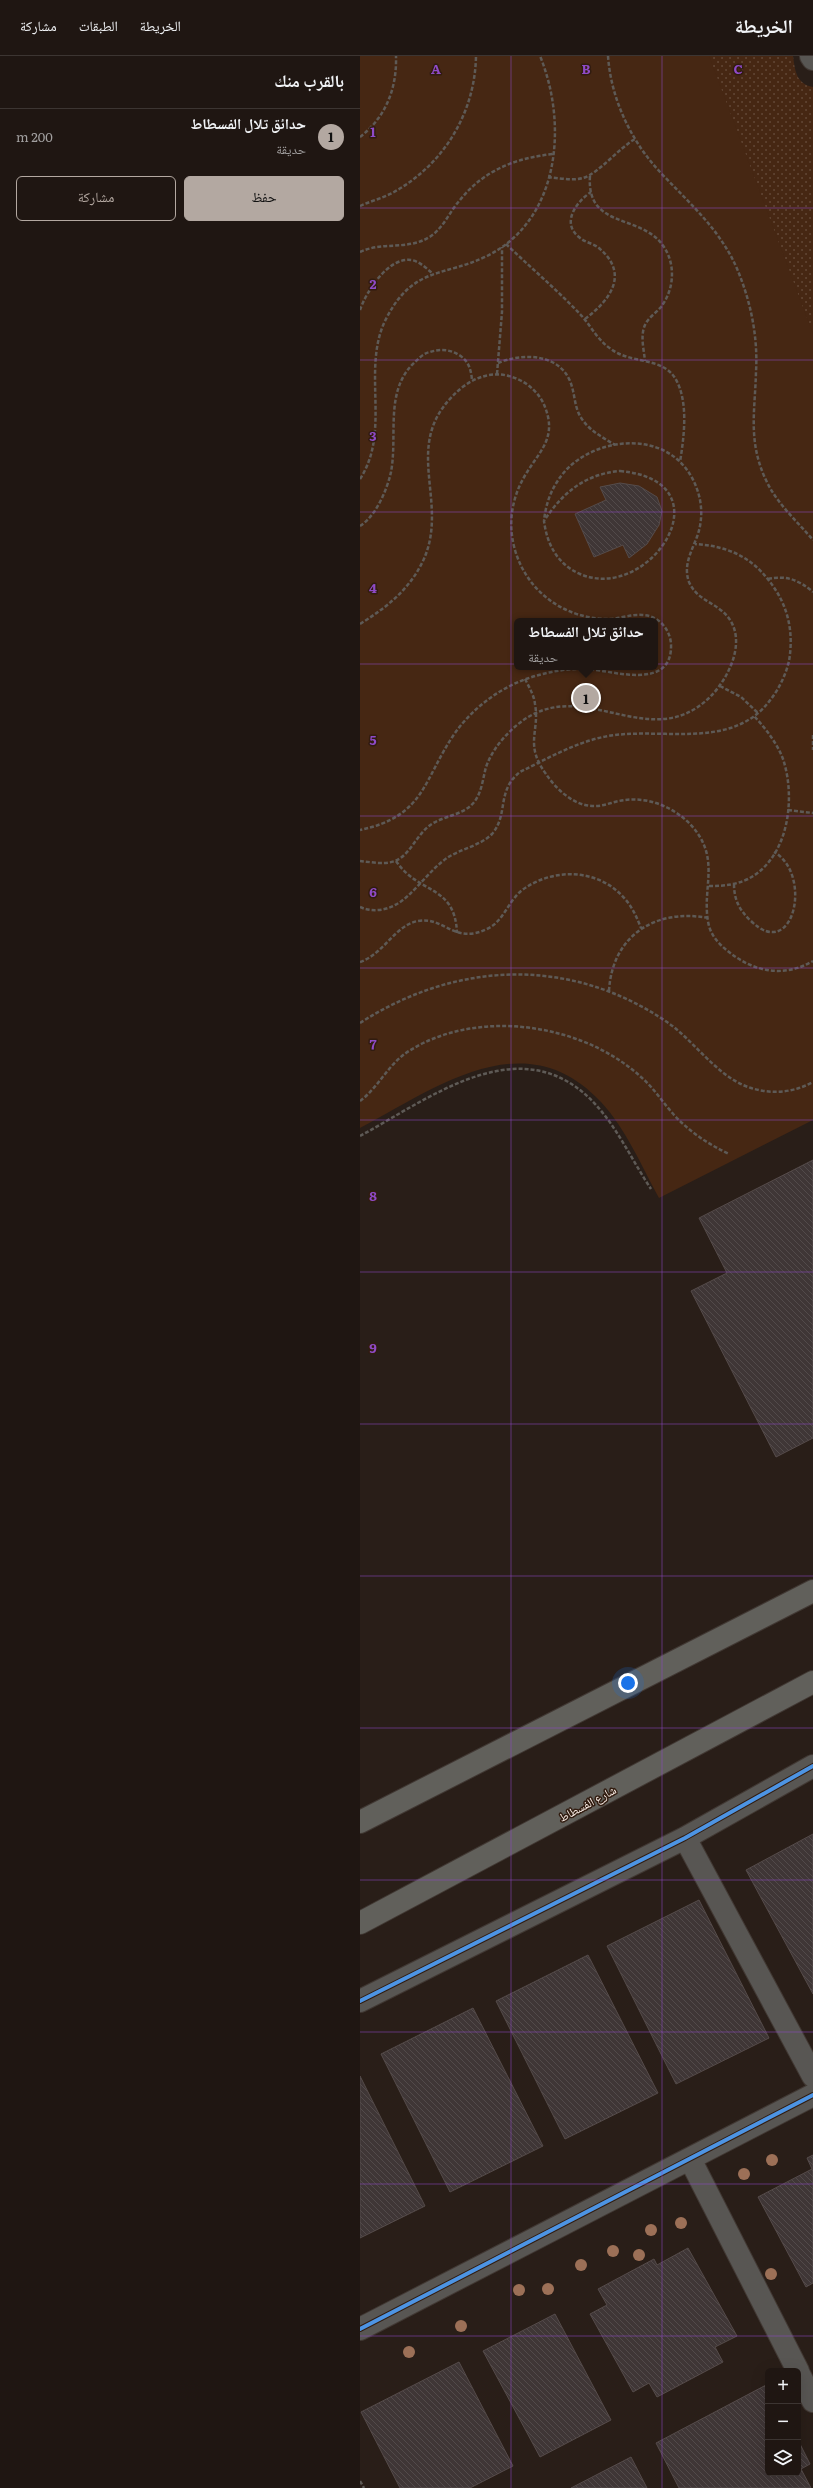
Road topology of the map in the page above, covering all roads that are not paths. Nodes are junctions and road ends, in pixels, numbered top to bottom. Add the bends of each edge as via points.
1 (811, 56) edge
2 (813, 59) edge
3 (813, 1591) edge
4 (813, 1682) edge
5 (813, 1766) edge
6 (360, 1822) edge
7 (685, 1838) junction
8 (360, 1923) edge
9 (360, 2001) edge
10 (813, 2076) edge
11 (813, 2095) edge
12 (690, 2159) junction
13 (360, 2329) edge
14 (796, 2368) edge
15 (801, 2377) edge
16 (813, 2401) edge

1 - 2 street
3 - 6 main road
4 - 8 main road, شارع الفسطاط
5 - 7 street
7 - 9 street
7 - 10 street
11 - 12 street
12 - 13 street
12 - 14 street
15 - 16 street

